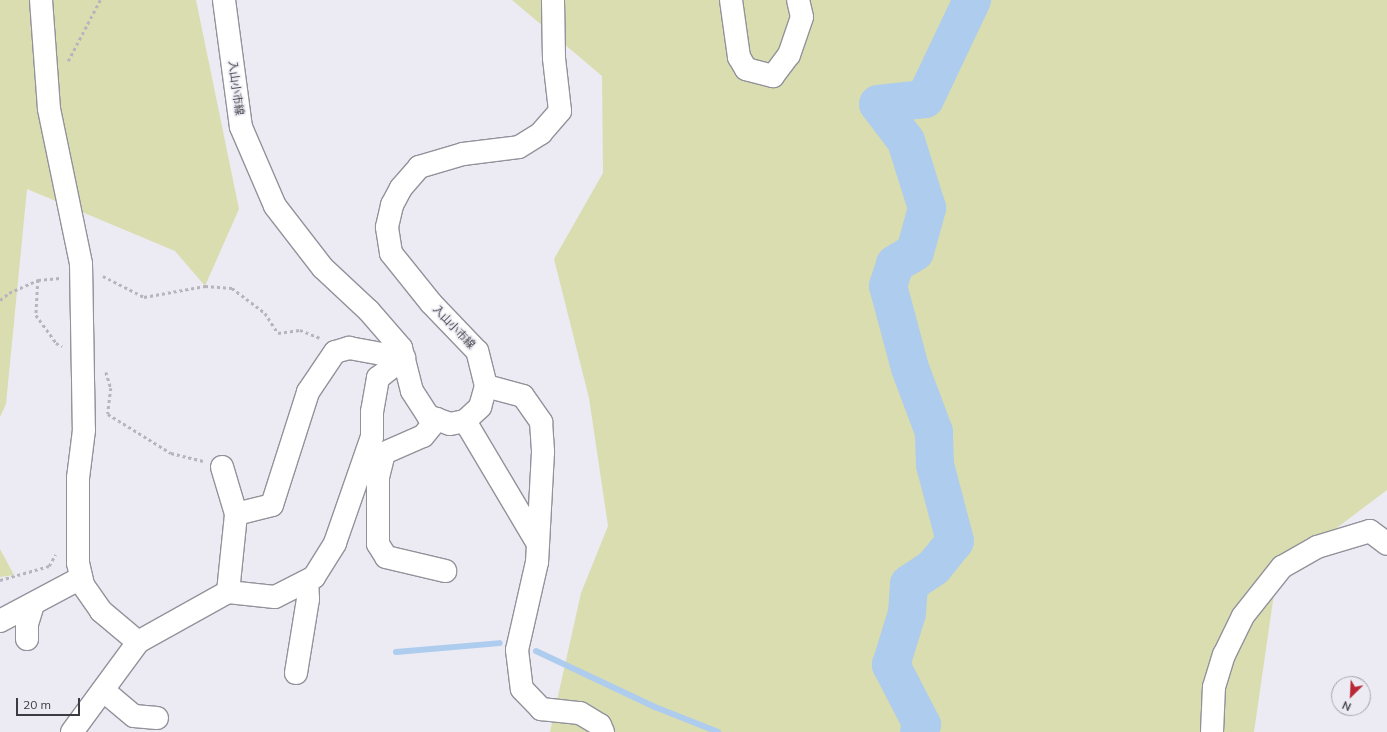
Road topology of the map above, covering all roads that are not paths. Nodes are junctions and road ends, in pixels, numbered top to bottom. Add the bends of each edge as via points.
1 (41, 0) edge
2 (224, 0) edge
3 (553, 0) edge
4 (731, 0) edge
5 (798, 0) edge
6 (404, 358) junction
7 (486, 386) junction
8 (437, 419) junction
9 (465, 421) junction
10 (222, 467) road end
11 (236, 514) junction
12 (538, 544) junction
13 (1387, 544) edge
14 (445, 571) dead end
15 (81, 578) junction
16 (307, 582) junction
17 (228, 592) junction
18 (33, 604) junction
19 (0, 621) edge
20 (27, 639) dead end
21 (138, 642) junction
22 (296, 674) dead end
23 (104, 691) junction
24 (157, 718) dead end
25 (72, 732) edge
26 (603, 732) edge
27 (1212, 732) edge

1 - 15 street via 49,110 81,264 84,430 78,478 78,563
2 - 6 street, 入山小市線 via 242,127 275,206 323,268 369,311 401,348
3 - 7 street, 入山小市線 via 554,58 560,111 541,133 519,147 463,154 419,167 401,188 392,205 387,227 391,253 431,303 477,351
4 - 5 street via 739,57 746,69 773,76 789,56 802,16
6 - 8 street, 入山小市線 via 412,391 428,416
6 - 11 street via 349,348 335,352 308,392 272,504
6 - 16 street via 378,378 372,412 372,437 335,543 314,577
7 - 9 street via 480,407
7 - 12 street via 523,396 541,422 543,452
8 - 9 street, 入山小市線 via 450,424
8 - 14 street via 423,436 384,453 378,477 378,544 386,557
9 - 12 street
10 - 11 street
11 - 17 street
12 - 26 street via 537,562 517,650 522,689 541,709 580,713 600,725
13 - 27 street via 1370,531 1317,548 1282,567 1243,616 1224,655 1214,687
15 - 18 street
15 - 21 street via 101,611
16 - 17 street via 275,597
16 - 22 street via 308,599
17 - 21 street
18 - 19 street
18 - 20 street via 27,624
21 - 23 street
23 - 24 street via 134,716
23 - 25 street

